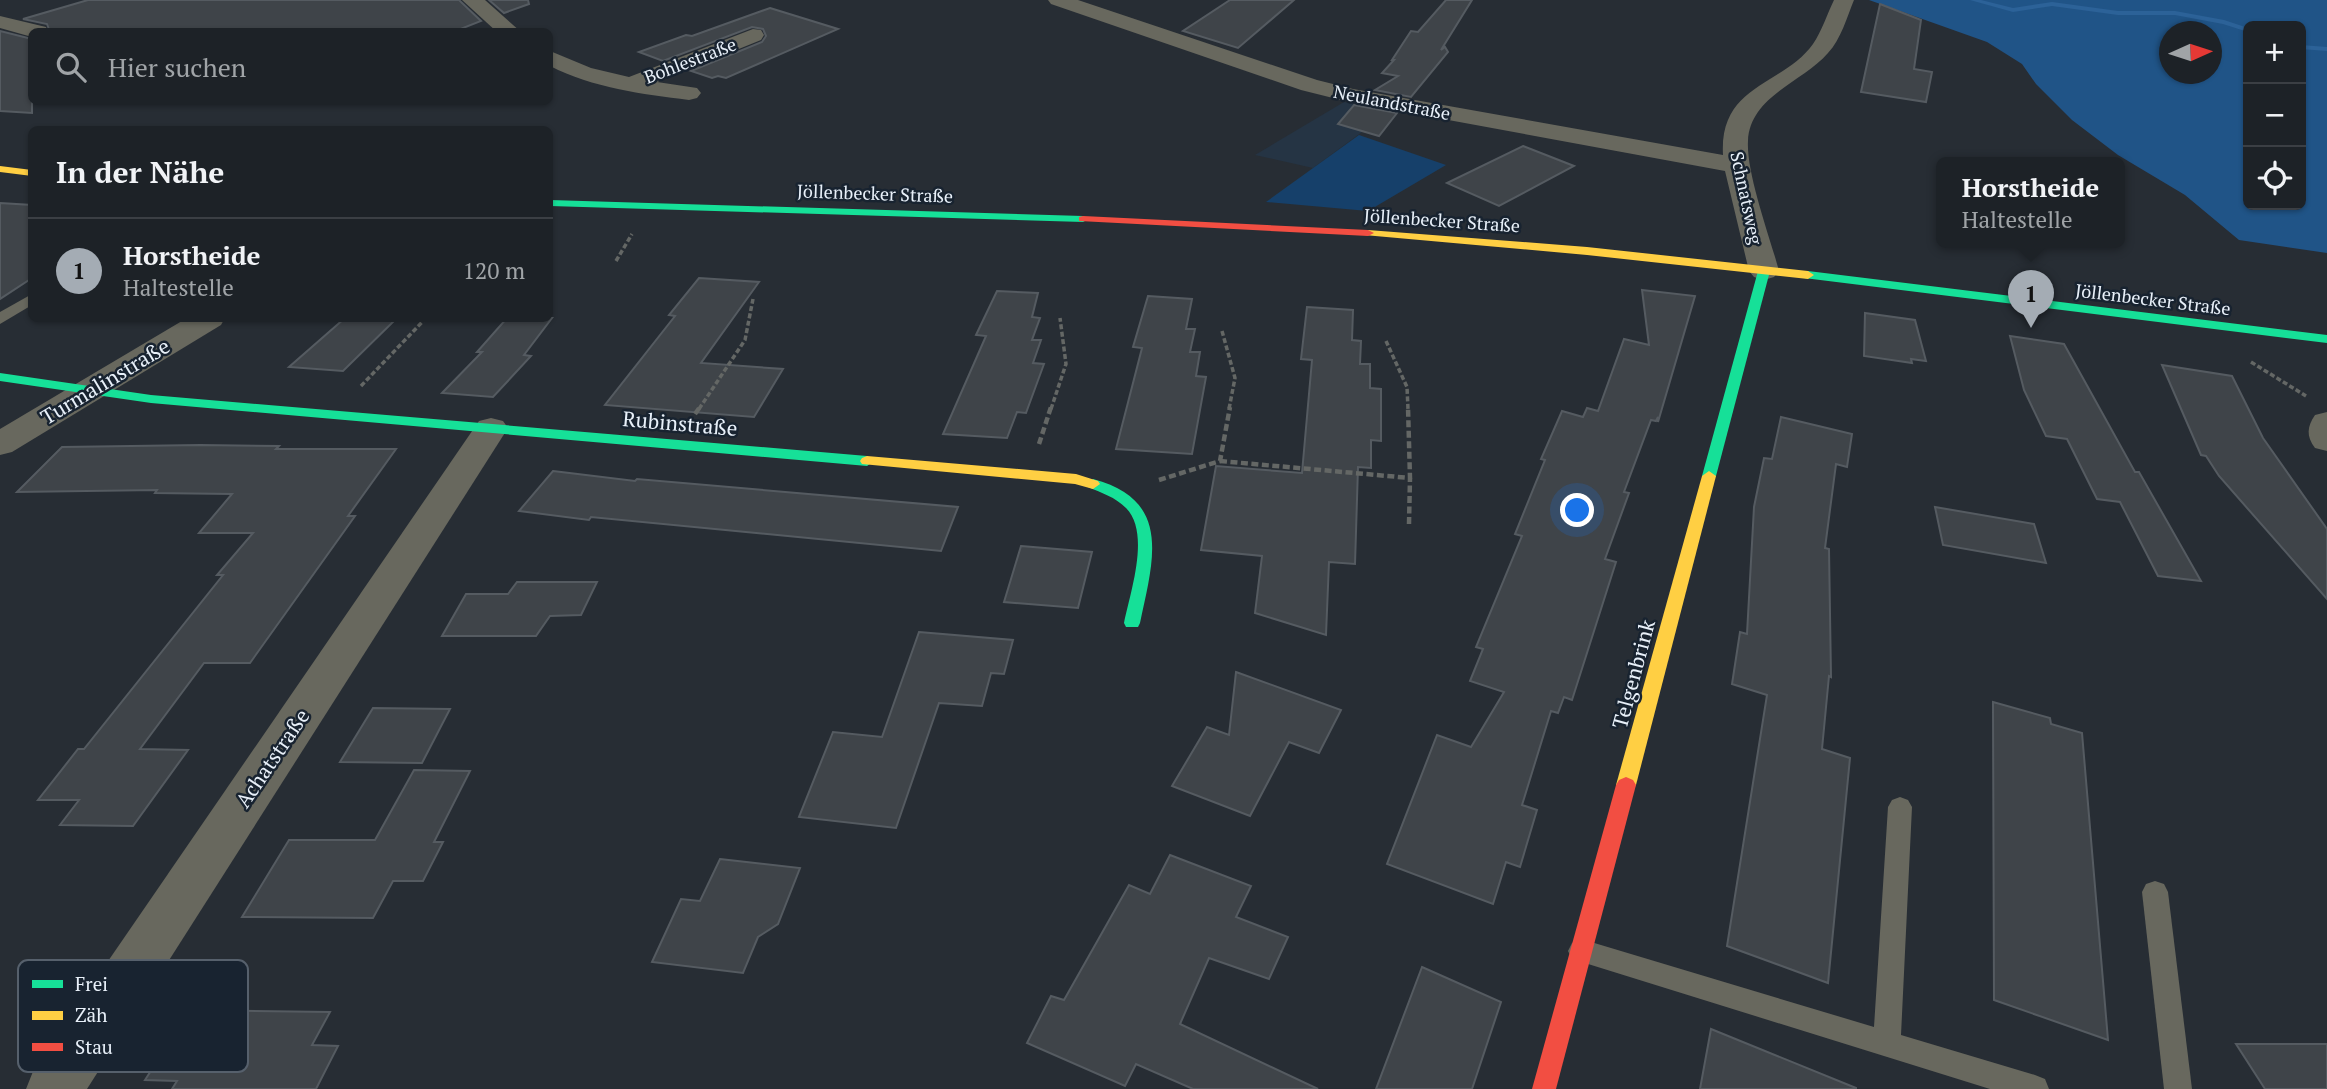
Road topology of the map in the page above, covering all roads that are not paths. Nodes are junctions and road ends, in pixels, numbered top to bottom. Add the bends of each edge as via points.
1 (472, 0) edge
2 (1058, 0) edge
3 (1844, 0) edge
4 (0, 22) edge
5 (505, 28) edge
6 (28, 29) edge
7 (753, 36) dead end
8 (555, 66) edge
9 (628, 86) junction
10 (689, 93) dead end
11 (1737, 165) junction
12 (0, 169) edge
13 (28, 172) edge
14 (553, 203) edge
15 (1764, 271) junction
16 (28, 301) edge
17 (0, 320) edge
18 (203, 322) edge
19 (2327, 339) edge
20 (0, 377) edge
21 (92, 390) junction
22 (2322, 412) edge
23 (491, 428) junction
24 (2327, 440) edge
25 (0, 444) edge
26 (1132, 623) dead end
27 (1900, 807) dead end
28 (2155, 892) dead end
29 (1581, 951) junction
30 (139, 960) edge
31 (1887, 1045) junction
32 (65, 1072) edge
33 (54, 1089) edge
34 (1544, 1089) edge
35 (2035, 1089) edge
36 (2178, 1089) edge

1 - 5 street
2 - 11 street, Neulandstraße via 1342,94
3 - 11 street, Schnatsweg via 1822,47 1801,68 1757,96 1743,117 1735,139
4 - 6 street
7 - 9 street, Bohlestraße
8 - 9 street, Bohlestraße
9 - 10 street, Bohlestraße
11 - 15 street, Schnatsweg
12 - 13 street
14 - 15 street, Jöllenbecker Straße via 1335,232 1480,241
15 - 19 street, Jöllenbecker Straße
15 - 29 street, Telgenbrink
16 - 17 lane
18 - 21 street, Turmalinstraße
20 - 21 street, Rubinstraße
21 - 23 street, Rubinstraße
21 - 25 street, Turmalinstraße
22 - 24 street
23 - 26 street, Rubinstraße via 1102,484 1139,506 1148,530
23 - 30 street, Achatstraße
27 - 31 lane
28 - 36 lane
29 - 31 lane
29 - 34 street, Telgenbrink
31 - 35 lane
32 - 33 street, Achatstraße

